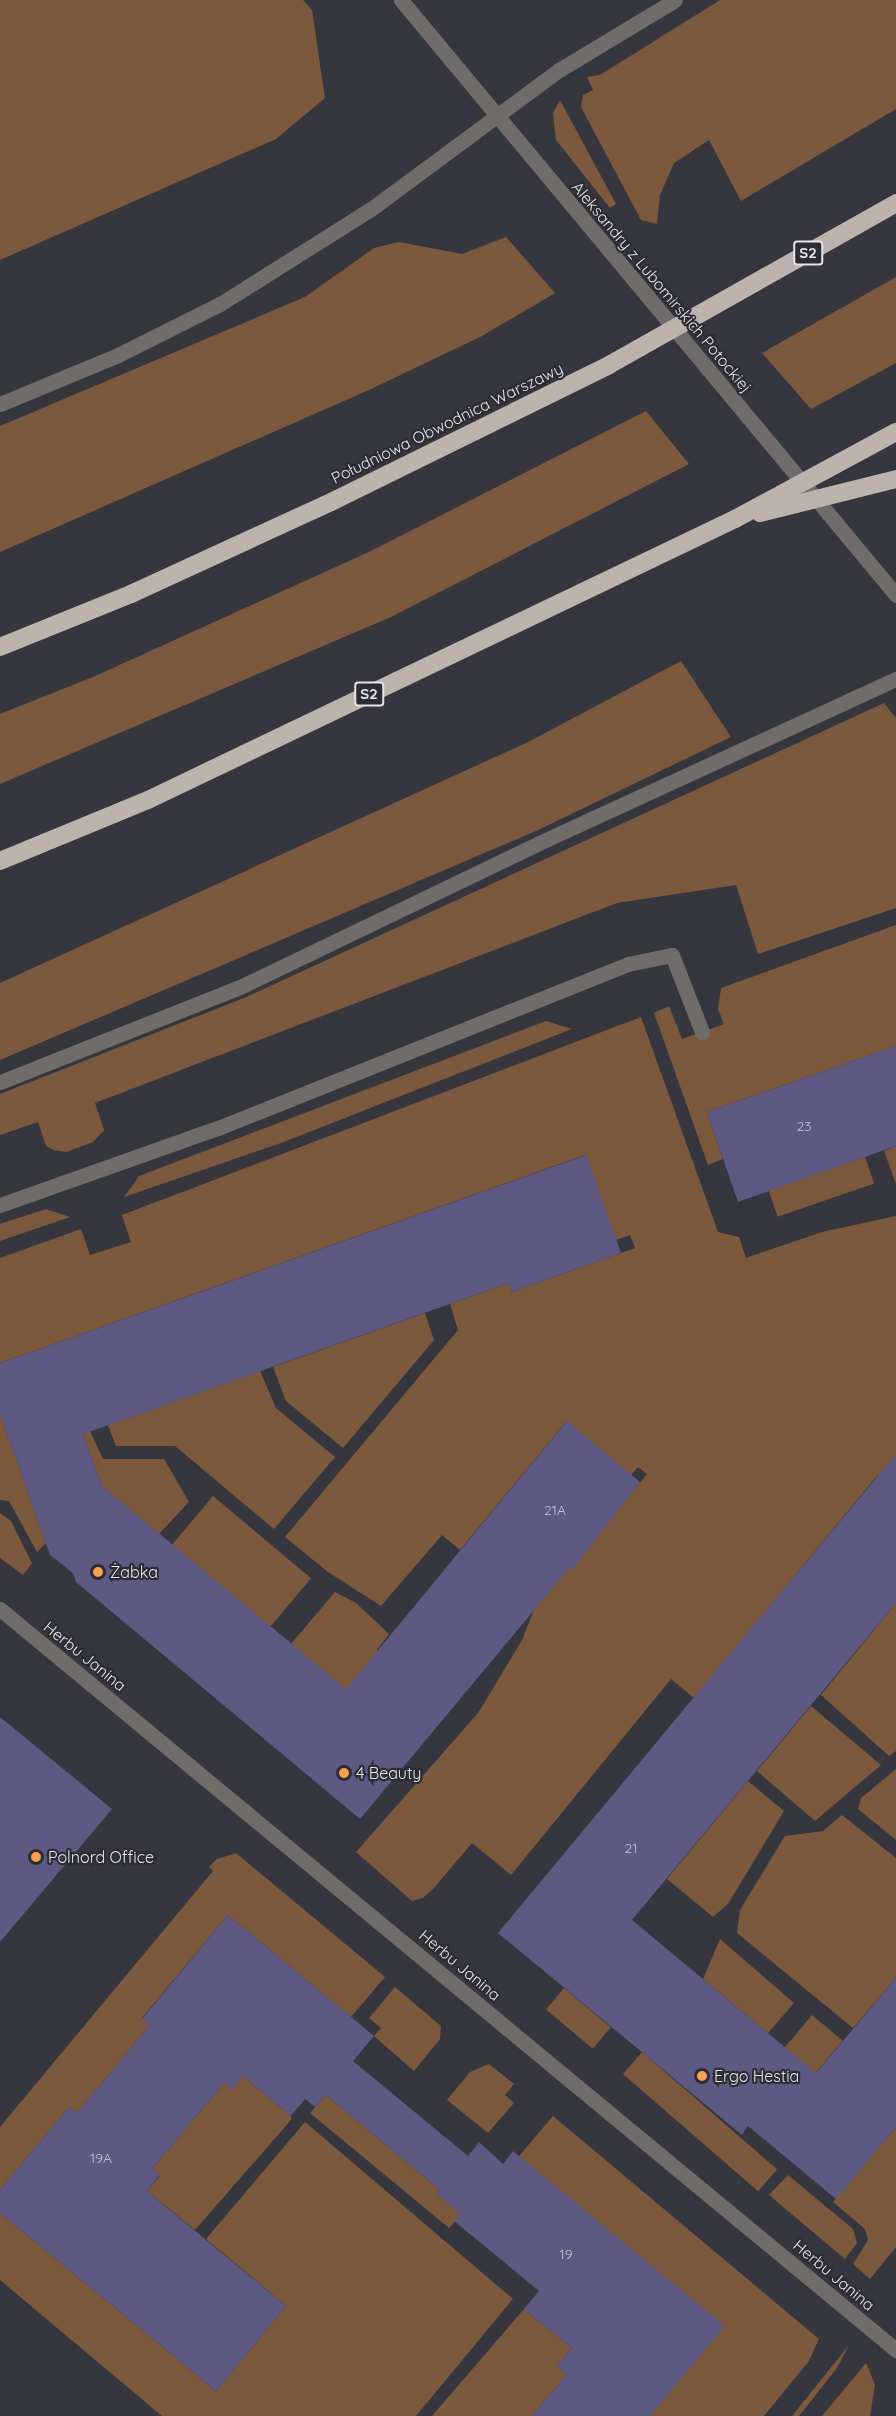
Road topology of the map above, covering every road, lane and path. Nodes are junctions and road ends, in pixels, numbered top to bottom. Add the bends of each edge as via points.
1 (401, 0) edge
2 (675, 0) edge
3 (495, 115) junction
4 (896, 203) edge
5 (0, 404) edge
6 (896, 432) edge
7 (896, 479) edge
8 (735, 519) junction
9 (896, 596) edge
10 (0, 646) edge
11 (896, 679) edge
12 (0, 861) edge
13 (702, 1032) dead end
14 (0, 1082) edge
15 (0, 1205) edge
16 (0, 1609) edge
17 (896, 2350) edge

1 - 3 street, Aleksandry z Lubomirskich Potockiej
2 - 3 street via 559,70
3 - 5 street via 371,209 197,317
3 - 9 street, Aleksandry z Lubomirskich Potockiej
4 - 10 highway, Południowa Obwodnica Warszawy / S2 via 609,365 331,502 131,594
6 - 8 highway, S2
7 - 8 highway
8 - 12 highway, S2 via 148,800
11 - 14 street via 539,843 240,987
13 - 15 street via 672,955 628,964 218,1128
16 - 17 street, Herbu Janina

